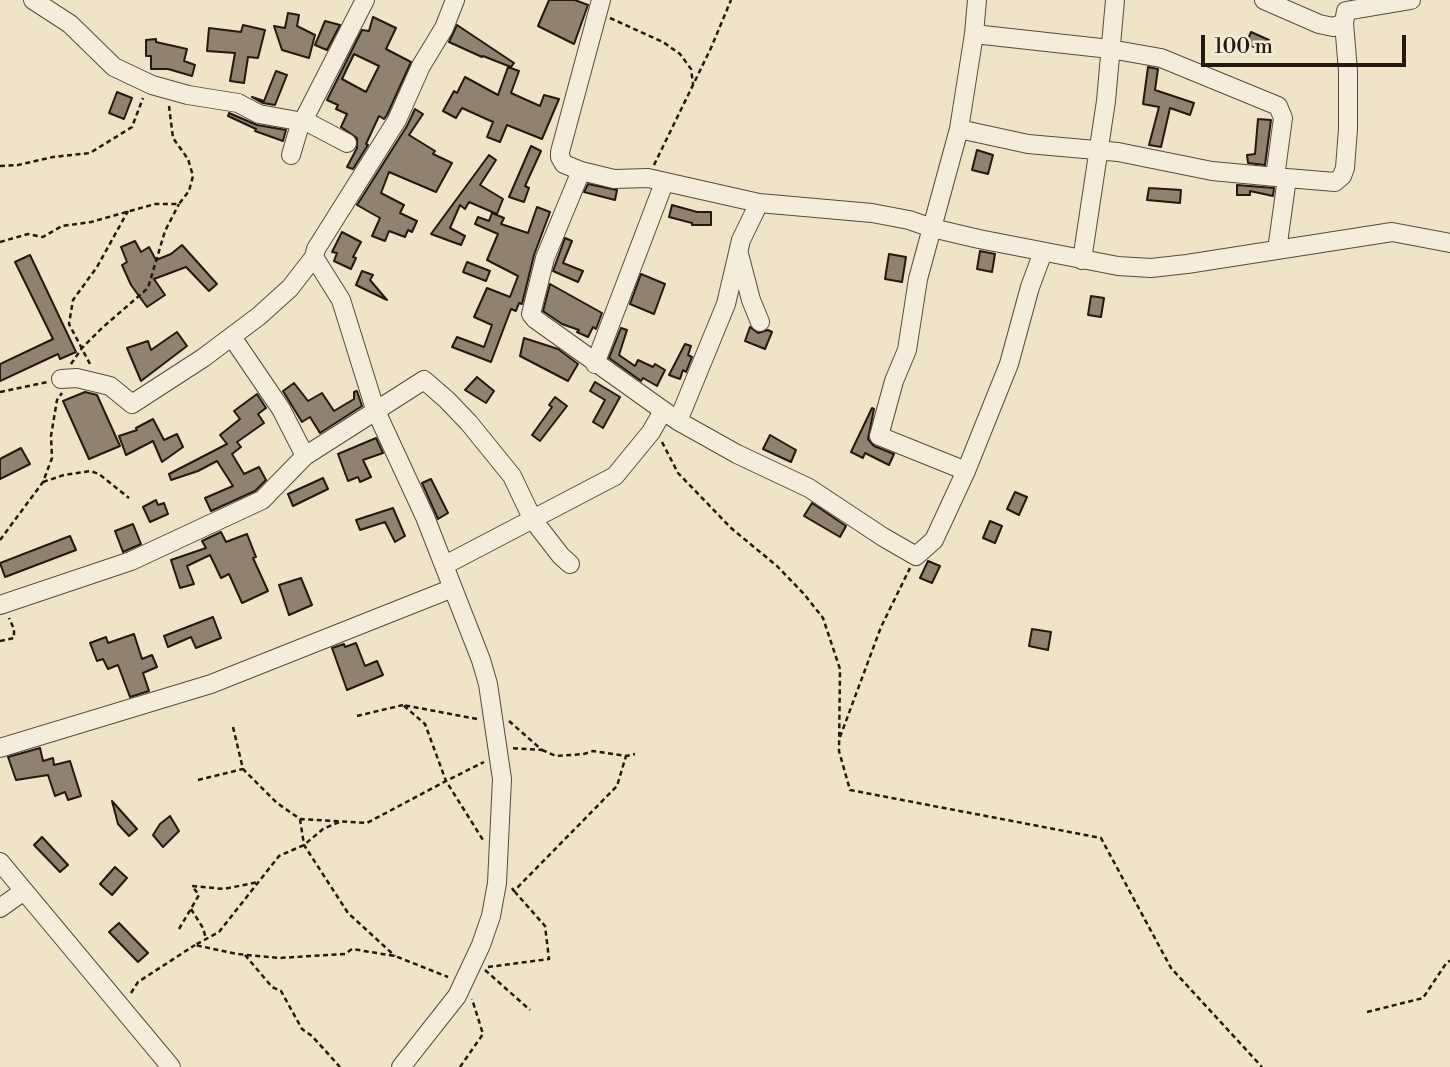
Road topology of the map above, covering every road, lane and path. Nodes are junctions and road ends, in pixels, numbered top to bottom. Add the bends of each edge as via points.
1 (33, 0) edge
2 (365, 0) edge
3 (455, 0) edge
4 (731, 0) edge
5 (977, 0) edge
6 (1115, 0) edge
7 (1264, 0) edge
8 (1411, 0) edge
9 (600, 7) edge
10 (1345, 11) edge
11 (974, 34) junction
12 (1110, 49) junction
13 (693, 84) junction
14 (160, 87) junction
15 (301, 121) junction
16 (959, 130) junction
17 (347, 143) dead end
18 (1098, 151) junction
19 (291, 155) dead end
20 (0, 166) edge
21 (582, 171) junction
22 (1281, 178) junction
23 (656, 180) junction
24 (759, 203) junction
25 (179, 204) junction
26 (129, 211) junction
27 (932, 228) junction
28 (0, 242) edge
29 (1450, 243) edge
30 (1277, 250) junction
31 (739, 251) junction
32 (1043, 252) junction
33 (314, 257) junction
34 (1082, 260) junction
35 (760, 322) dead end
36 (232, 337) junction
37 (82, 348) junction
38 (595, 364) junction
39 (66, 379) junction
40 (0, 392) edge
41 (375, 409) junction
42 (671, 416) junction
43 (660, 437) dead end
44 (305, 456) junction
45 (966, 471) junction
46 (43, 482) junction
47 (129, 498) dead end
48 (533, 520) junction
49 (0, 540) edge
50 (916, 556) junction
51 (570, 564) dead end
52 (445, 565) junction
53 (453, 588) junction
54 (1, 607) edge
55 (0, 641) edge
56 (403, 705) junction
57 (493, 714) junction
58 (357, 716) dead end
59 (233, 727) dead end
60 (839, 739) junction
61 (0, 748) edge
62 (498, 750) junction
63 (541, 750) junction
64 (635, 754) dead end
65 (626, 756) junction
66 (243, 769) junction
67 (198, 780) dead end
68 (446, 781) junction
69 (300, 819) junction
70 (342, 821) junction
71 (304, 845) junction
72 (485, 845) dead end
73 (0, 862) edge
74 (498, 866) junction
75 (258, 882) junction
76 (24, 891) junction
77 (514, 891) junction
78 (0, 908) edge
79 (191, 909) junction
80 (179, 929) dead end
81 (206, 939) junction
82 (195, 945) junction
83 (245, 955) junction
84 (395, 956) junction
85 (1450, 961) edge
86 (466, 979) junction
87 (124, 1009) junction
88 (530, 1010) dead end
89 (1367, 1012) dead end
90 (172, 1067) edge
91 (340, 1067) edge
92 (401, 1067) edge
93 (460, 1067) edge
94 (1262, 1067) edge

1 - 14 street via 71,24 114,66
2 - 15 street
3 - 33 street via 397,120
4 - 13 path
5 - 11 street
6 - 12 street
7 - 10 street via 1333,27
8 - 10 street
9 - 13 path via 680,54 691,69
9 - 21 street via 561,152 564,164
10 - 22 street via 1348,129 1342,176 1333,182
11 - 12 street
11 - 16 street
12 - 18 street
12 - 22 street via 1161,58 1278,106 1283,118
13 - 23 path
14 - 15 street
14 - 20 path via 146,92 132,127 90,153
14 - 25 path via 173,138 193,176
15 - 17 street
15 - 19 street
16 - 18 street via 1028,144
16 - 27 street
18 - 22 street
18 - 34 street
21 - 23 street via 614,179
21 - 38 street via 545,258 531,314
22 - 30 street
23 - 24 street
23 - 38 street
24 - 27 street via 872,214
24 - 31 street
25 - 26 path
25 - 37 path via 164,231 148,288
26 - 28 path via 62,226 43,237 28,234
26 - 37 path via 73,300 69,324
27 - 32 street
27 - 45 street via 907,350 879,436
29 - 30 street via 1392,232
30 - 34 street via 1151,268
31 - 35 street
31 - 42 street via 726,304
32 - 34 street
32 - 45 street via 1009,364
33 - 36 street via 290,288
33 - 41 street via 341,300
36 - 39 street via 132,404 110,386
36 - 44 street via 281,409
37 - 39 path
38 - 42 street
39 - 40 path
39 - 46 path via 57,400 52,458
41 - 44 street
41 - 48 street via 424,380 469,423 512,476
41 - 52 street
42 - 48 street via 651,432 615,476
42 - 50 street via 809,488
43 - 60 path via 678,473 731,528 777,566 823,618 840,669
44 - 54 street via 262,500 224,519 131,561
45 - 50 street via 934,540
46 - 47 path via 90,471
46 - 49 path
48 - 51 street
48 - 52 street
50 - 60 path via 881,627
52 - 53 street
53 - 57 street via 481,660
53 - 61 street via 211,684
54 - 55 path via 14,638
56 - 57 path
56 - 58 path
56 - 68 path via 425,724
57 - 62 street
57 - 63 path
59 - 66 path
60 - 94 path via 850,790 1101,838 1171,968
62 - 63 path
62 - 68 path
62 - 74 street via 502,795
63 - 65 path via 556,756 593,751
64 - 65 path
65 - 77 path via 617,786
66 - 67 path
66 - 69 path
68 - 70 path via 367,822
68 - 72 path
69 - 70 path
69 - 71 path
70 - 71 path
71 - 75 path via 279,856
71 - 84 path via 348,913
73 - 76 street
74 - 77 path
74 - 86 street via 491,916
75 - 79 path via 224,889 192,886 199,895
75 - 81 path via 219,932
76 - 78 street
76 - 87 street
77 - 88 path via 545,926 549,959 483,967
79 - 80 path
79 - 81 path
81 - 82 path
82 - 83 path
82 - 87 path via 138,982
83 - 84 path via 318,957 352,949
83 - 91 path via 272,987 281,991 302,1029
84 - 86 path
85 - 89 path via 1423,998
86 - 92 street
86 - 93 path via 483,1034
87 - 90 street

